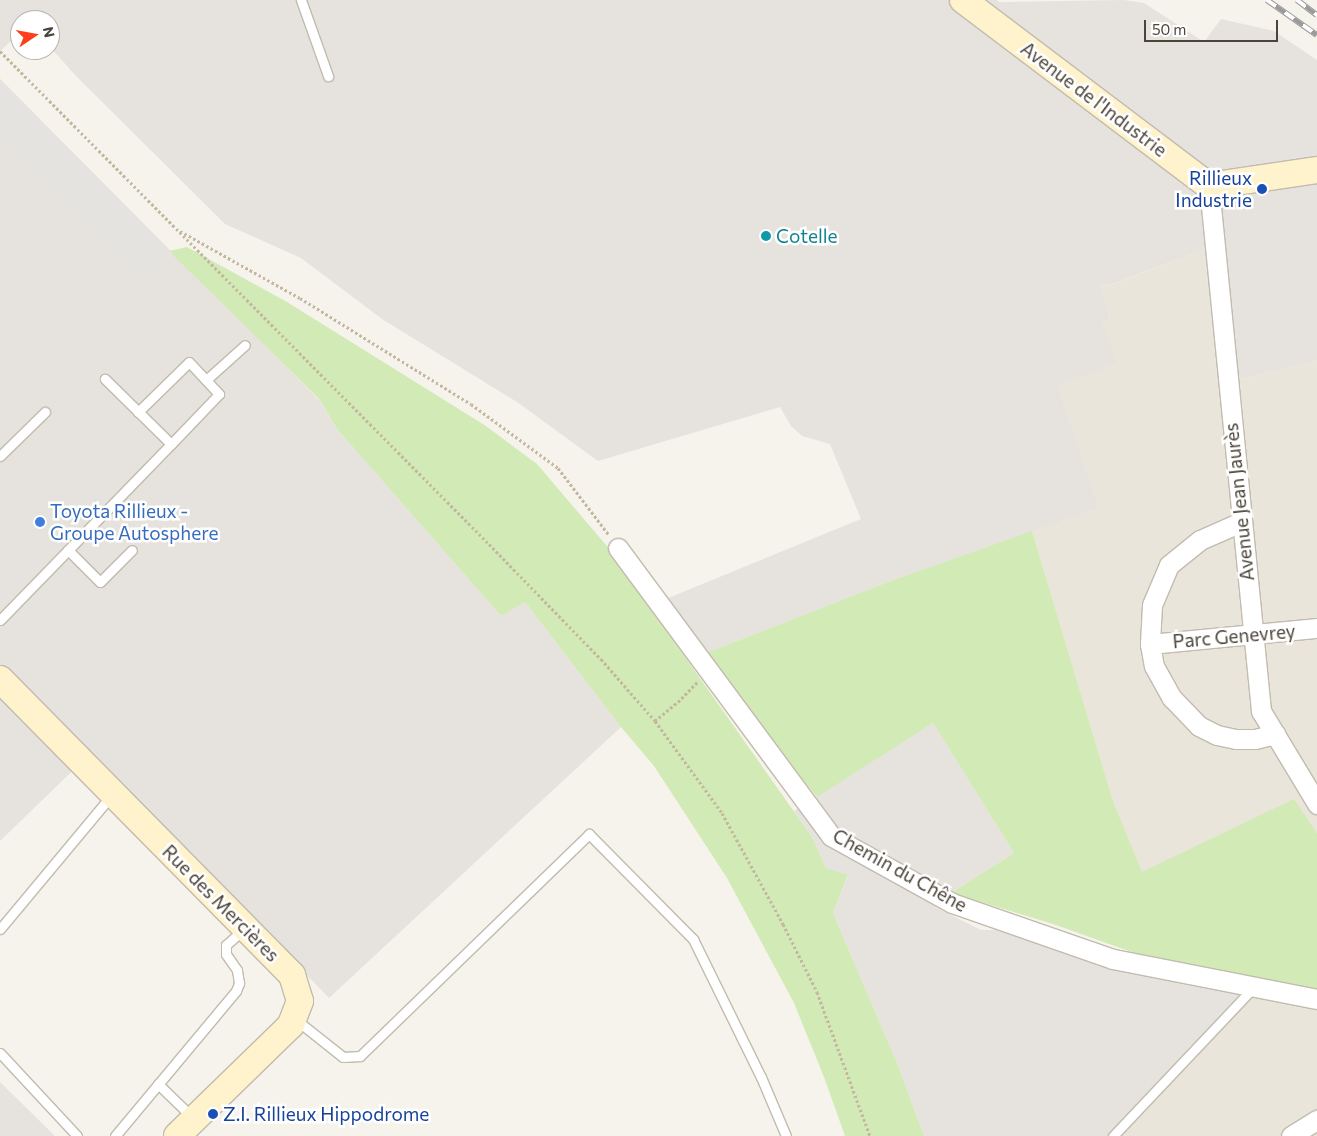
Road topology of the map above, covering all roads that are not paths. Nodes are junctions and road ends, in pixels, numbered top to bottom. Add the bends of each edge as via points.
1 (301, 0) edge
2 (963, 0) edge
3 (328, 76) dead end
4 (1317, 170) edge
5 (1209, 186) junction
6 (245, 345) dead end
7 (105, 379) dead end
8 (206, 380) junction
9 (45, 412) dead end
10 (138, 412) junction
11 (170, 444) junction
12 (0, 456) edge
13 (1241, 522) junction
14 (618, 548) road end
15 (68, 550) junction
16 (132, 550) dead end
17 (0, 620) edge
18 (1317, 628) edge
19 (1253, 635) junction
20 (1150, 644) junction
21 (0, 679) edge
22 (1275, 734) junction
23 (113, 794) junction
24 (1317, 804) edge
25 (246, 928) junction
26 (0, 929) edge
27 (1254, 987) junction
28 (1317, 999) edge
29 (294, 1018) junction
30 (0, 1053) edge
31 (158, 1084) junction
32 (1317, 1120) edge
33 (186, 1127) edge
34 (77, 1136) edge
35 (115, 1136) edge
36 (786, 1136) edge
37 (1113, 1136) edge
38 (1291, 1136) edge

1 - 3 lane
2 - 5 street, Avenue de l'Industrie
4 - 5 street
5 - 13 street, Avenue Jean Jaurès
6 - 8 lane
7 - 10 lane
8 - 10 lane via 189,362
8 - 11 lane via 219,394
9 - 12 lane
10 - 11 lane
11 - 15 lane
13 - 19 street, Avenue Jean Jaurès
13 - 20 street, Parc Genevrey via 1200,540 1169,565 1152,605
14 - 27 street, Chemin du Chêne via 831,836 952,903 1113,959
15 - 16 lane via 100,582
15 - 17 lane
18 - 19 street, Parc Genevrey
19 - 20 street, Parc Genevrey
19 - 22 street, Avenue Jean Jaurès via 1261,710
20 - 22 street, Parc Genevrey via 1161,681 1199,726 1217,735 1236,739
21 - 23 street, Rue des Mercières
22 - 24 street, Avenue Jean Jaurès
23 - 25 street, Rue des Mercières
23 - 26 lane
25 - 29 street, Rue des Mercières via 292,975 300,1001
25 - 31 lane via 226,945 226,954 237,970 239,982 236,991
27 - 28 street, Chemin du Chêne
27 - 37 lane
29 - 33 street, Rue des Mercières via 291,1025
29 - 36 lane via 343,1057 360,1056 589,834 693,939 761,1077
30 - 34 lane
31 - 33 lane
31 - 35 lane
32 - 38 street

